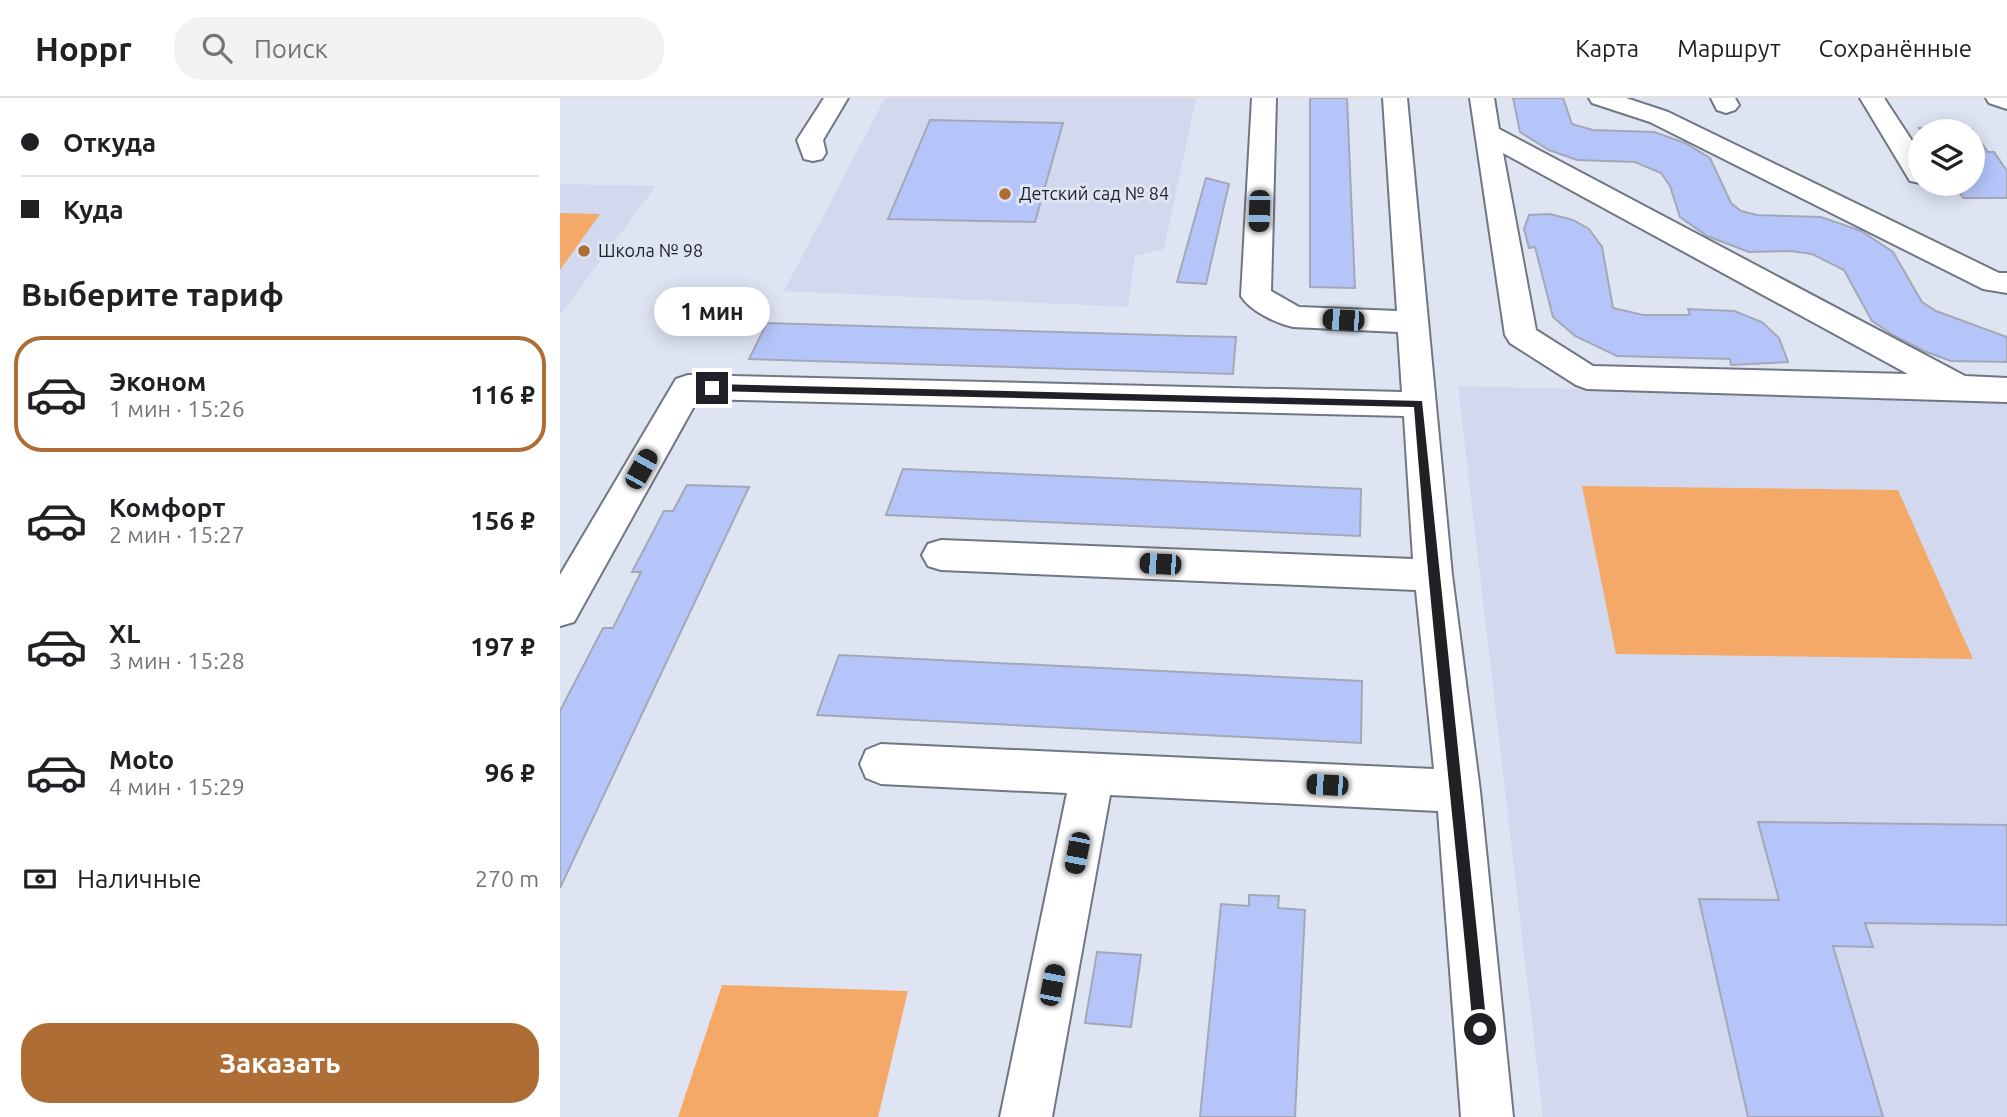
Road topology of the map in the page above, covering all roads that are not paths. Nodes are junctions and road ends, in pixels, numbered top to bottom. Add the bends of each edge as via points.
1 (836, 98) edge
2 (1264, 98) edge
3 (1395, 98) edge
4 (1482, 98) edge
5 (1601, 98) edge
6 (1871, 98) edge
7 (1998, 98) edge
8 (2007, 102) edge
9 (1487, 133) junction
10 (813, 153) dead end
11 (1908, 156) edge
12 (2007, 283) edge
13 (1412, 321) junction
14 (1959, 387) junction
15 (2007, 390) edge
16 (1418, 404) junction
17 (942, 555) dead end
18 (1433, 575) junction
19 (560, 610) edge
20 (881, 764) dead end
21 (1092, 774) junction
22 (1458, 791) junction
23 (1026, 1117) edge
24 (1488, 1117) edge

1 - 10 lane via 810,140
2 - 13 lane via 1256,296 1293,317
3 - 13 lane
4 - 9 lane
5 - 12 lane via 1660,117 1994,282
6 - 11 lane
7 - 8 lane
9 - 14 lane
9 - 14 lane via 1521,335 1587,377
13 - 16 lane
14 - 15 lane
16 - 18 lane
16 - 19 lane via 688,387
17 - 18 lane
18 - 22 lane
20 - 21 lane
21 - 22 lane
21 - 23 lane
22 - 24 lane

